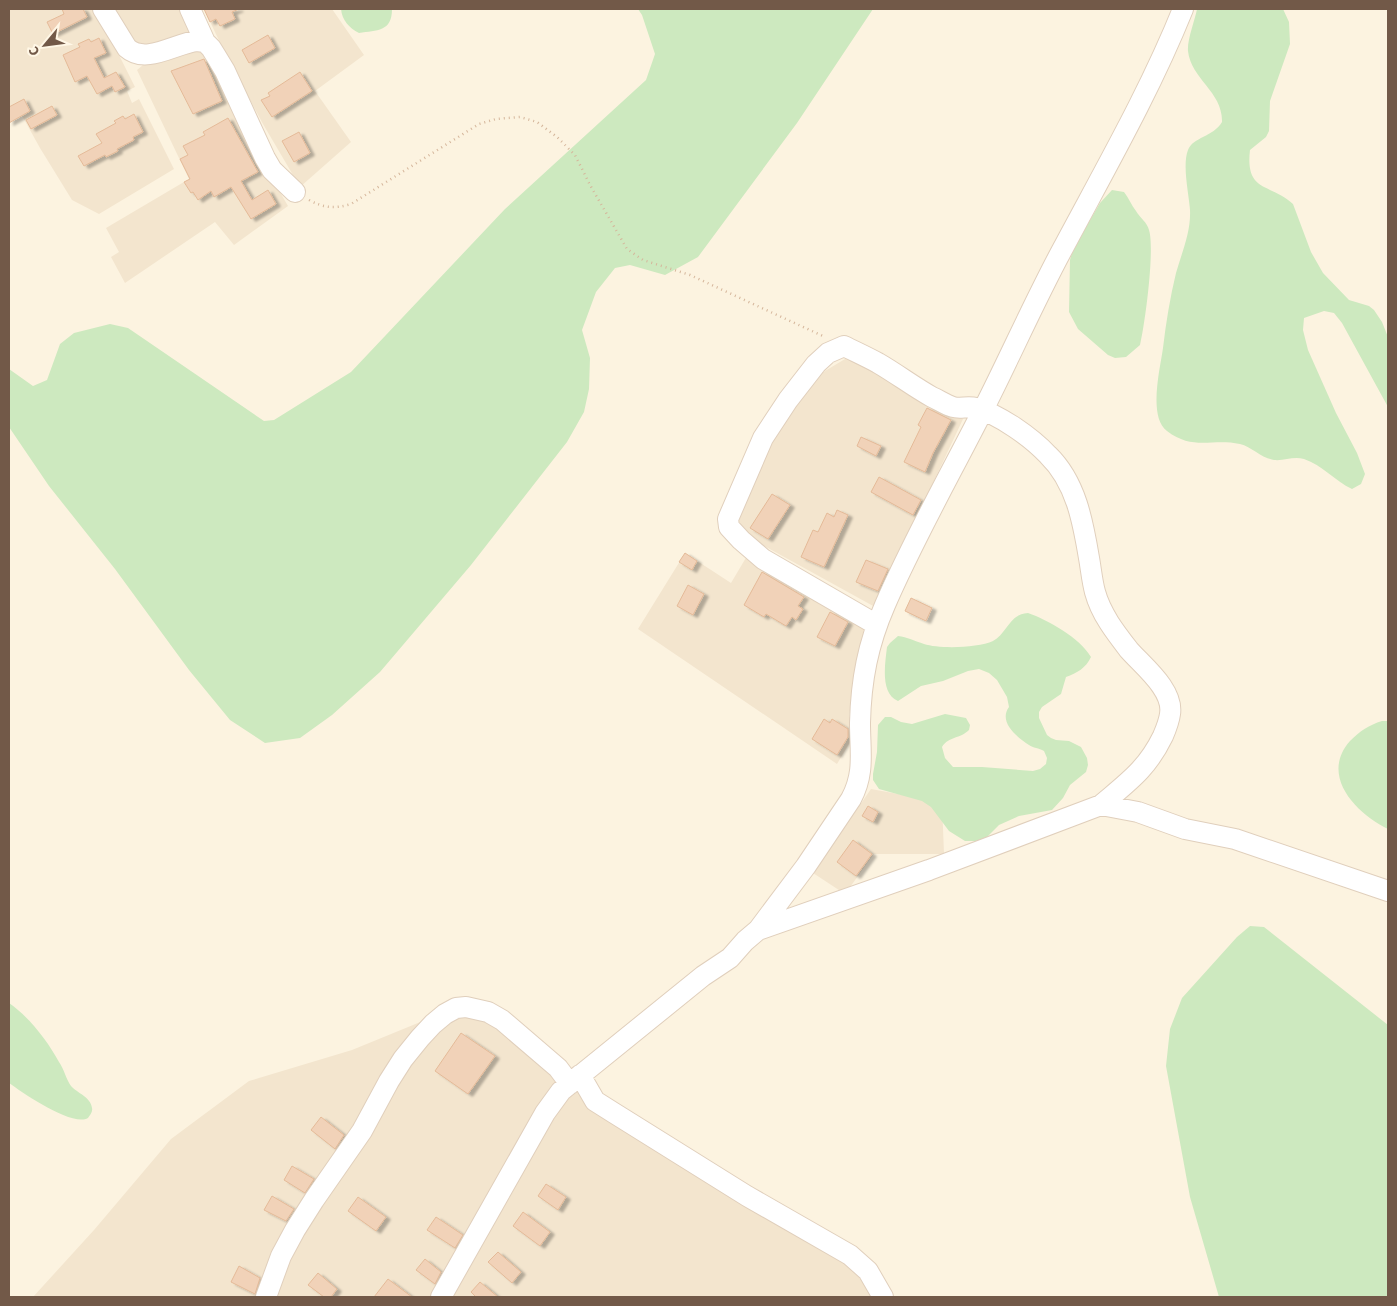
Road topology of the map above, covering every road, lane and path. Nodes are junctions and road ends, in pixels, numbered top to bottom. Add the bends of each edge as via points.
1 (103, 9) edge
2 (190, 9) edge
3 (1184, 9) edge
4 (205, 42) junction
5 (296, 192) joint
6 (844, 346) junction
7 (982, 411) junction
8 (877, 625) junction
9 (1101, 805) junction
10 (1388, 891) edge
11 (758, 930) junction
12 (575, 1079) junction
13 (266, 1297) edge
14 (441, 1297) edge
15 (883, 1297) edge

1 - 4 street via 133,53 152,53 189,42
2 - 4 street
3 - 7 street
4 - 5 street via 225,71 272,170
5 - 6 path via 328,208 351,204 479,124 520,117 537,122 575,155 627,249 643,260 690,275
6 - 7 street via 953,407
6 - 8 street via 828,353 816,364 788,400 763,438 728,519 729,527 763,559
7 - 8 street via 928,514
7 - 9 street via 1028,438 1059,467 1076,500 1095,591 1105,618 1168,696 1171,713 1154,754 1136,775
8 - 11 street via 863,676 862,760 858,788
9 - 10 street via 1234,839
9 - 11 street
11 - 12 street via 730,958
12 - 13 street via 488,1012 466,1007 445,1014 420,1038 389,1081 362,1131 295,1230 281,1256
12 - 14 street via 561,1091 545,1113
12 - 15 street via 595,1101 614,1114 747,1196 850,1254 868,1271

